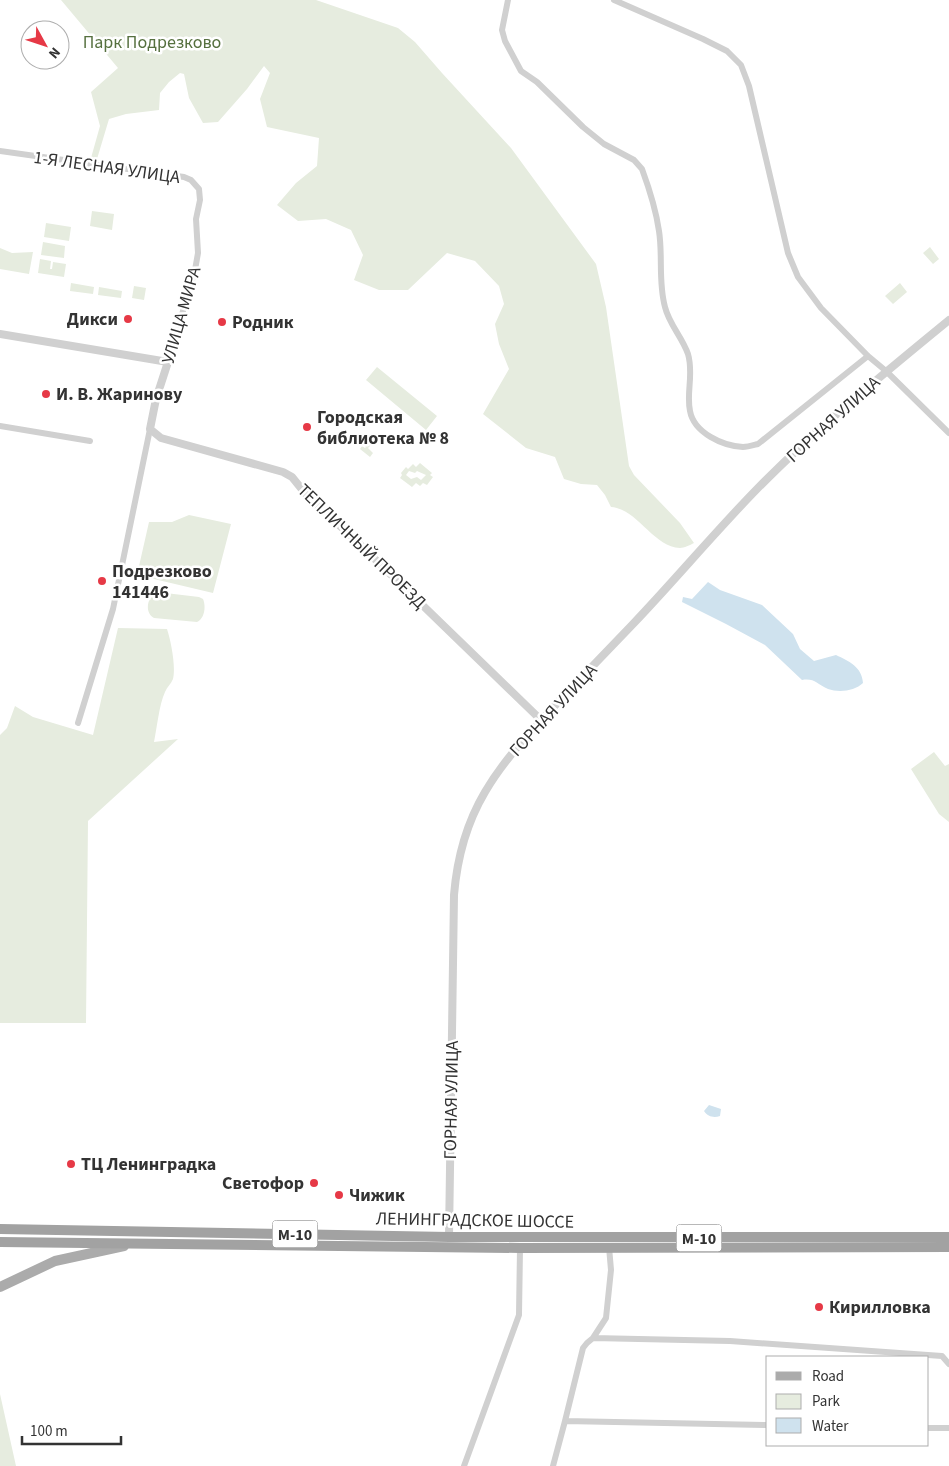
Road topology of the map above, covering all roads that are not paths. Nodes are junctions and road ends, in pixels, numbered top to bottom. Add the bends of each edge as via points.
1 (508, 0) edge
2 (614, 0) edge
3 (0, 151) edge
4 (200, 200) joint
5 (949, 320) edge
6 (0, 334) edge
7 (868, 356) junction
8 (168, 362) junction
9 (886, 371) junction
10 (2, 426) edge
11 (150, 429) junction
12 (949, 433) edge
13 (90, 441) dead end
14 (541, 720) junction
15 (78, 723) dead end
16 (0, 1229) edge
17 (949, 1236) edge
18 (449, 1237) junction
19 (0, 1242) edge
20 (138, 1243) junction
21 (609, 1247) junction
22 (949, 1247) edge
23 (520, 1248) junction
24 (0, 1287) edge
25 (593, 1338) junction
26 (949, 1364) edge
27 (565, 1421) junction
28 (766, 1425) edge
29 (929, 1428) edge
30 (949, 1428) edge
31 (464, 1466) edge
32 (553, 1466) edge

1 - 7 street via 502,30 520,70 537,82 582,127 642,168 660,232 660,279 664,306 688,354 690,411 700,430 710,437 744,447 758,444
2 - 7 street via 727,51 740,65 749,86 788,253 798,277 811,296
3 - 4 street, 1-Я ЛЕСНАЯ УЛИЦА via 184,177 199,189
4 - 8 street, УЛИЦА МИРА via 196,219 198,253 195,270
5 - 9 street, ГОРНАЯ УЛИЦА
6 - 8 street
7 - 9 street
8 - 11 street, УЛИЦА МИРА
9 - 12 street
9 - 14 street, ГОРНАЯ УЛИЦА via 757,489
10 - 13 street
11 - 14 street, ТЕПЛИЧНЫЙ ПРОЕЗД via 161,438 292,477 309,498
11 - 15 street via 112,609
14 - 18 street, ГОРНАЯ УЛИЦА via 498,771 484,794 466,832 456,872
16 - 18 highway, ЛЕНИНГРАДСКОЕ ШОССЕ / М-10
17 - 18 highway, ЛЕНИНГРАДСКОЕ ШОССЕ / М-10
19 - 20 highway, ЛЕНИНГРАДСКОЕ ШОССЕ
20 - 23 highway, ЛЕНИНГРАДСКОЕ ШОССЕ / М-10
20 - 24 main road via 55,1261
21 - 22 highway, ЛЕНИНГРАДСКОЕ ШОССЕ / М-10
21 - 23 highway, ЛЕНИНГРАДСКОЕ ШОССЕ / М-10
21 - 25 street via 606,1318
23 - 31 street via 518,1316
25 - 26 street via 730,1341 872,1350 942,1356
25 - 27 street via 583,1348
27 - 28 street
27 - 32 street
29 - 30 street

